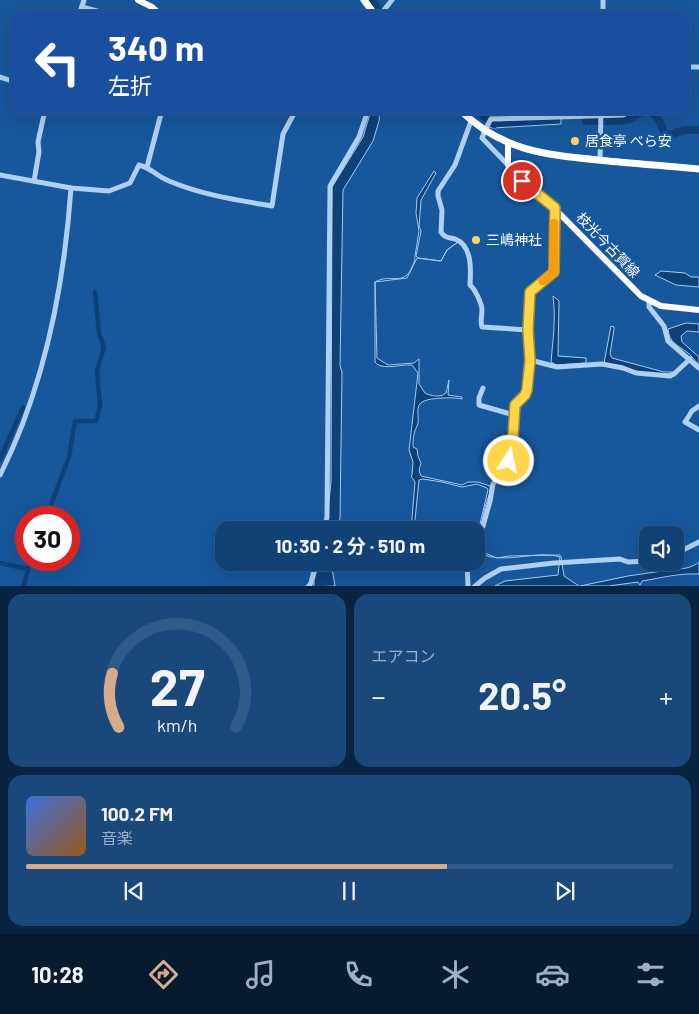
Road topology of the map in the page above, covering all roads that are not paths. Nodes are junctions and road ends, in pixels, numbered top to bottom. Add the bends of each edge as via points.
1 (84, 0) edge
2 (138, 0) edge
3 (392, 0) edge
4 (82, 7) junction
5 (81, 10) edge
6 (93, 10) edge
7 (155, 10) edge
8 (384, 10) edge
9 (44, 115) edge
10 (161, 115) edge
11 (293, 115) edge
12 (366, 115) edge
13 (465, 115) edge
14 (564, 115) edge
15 (601, 115) edge
16 (471, 121) junction
17 (485, 130) junction
18 (508, 142) junction
19 (600, 160) junction
20 (508, 165) junction
21 (147, 167) junction
22 (699, 169) edge
23 (0, 175) edge
24 (34, 181) junction
25 (71, 188) junction
26 (555, 208) junction
27 (649, 301) junction
28 (699, 310) edge
29 (528, 330) junction
30 (690, 359) junction
31 (530, 360) junction
32 (699, 368) edge
33 (483, 388) dead end
34 (699, 406) edge
35 (514, 415) junction
36 (699, 430) edge
37 (0, 475) edge
38 (326, 521) edge
39 (484, 521) edge
40 (699, 542) edge
41 (684, 550) edge
42 (639, 561) edge
43 (313, 571) edge
44 (467, 571) edge
45 (309, 586) edge
46 (468, 586) edge
47 (474, 586) edge

1 - 4 street
2 - 7 main road
3 - 8 street
4 - 5 street
4 - 6 street
9 - 24 street
10 - 21 street
11 - 21 street via 283,134 272,206 222,198 177,184
12 - 38 street via 359,138 330,186
13 - 16 highway
14 - 17 street via 491,119
15 - 19 street
16 - 17 highway
16 - 29 street via 454,165 438,191 442,210 441,232 467,250 470,284 475,288 482,307 482,327
17 - 18 highway
17 - 20 street via 482,138
18 - 19 highway via 542,154
18 - 20 main road
19 - 22 highway
20 - 26 main road, 枝光今古賀線
21 - 25 street via 139,165 130,183 109,191
23 - 24 street
24 - 25 street
25 - 37 street via 54,319 26,416
26 - 27 main road, 枝光今古賀線
26 - 29 street via 554,272 530,292
27 - 28 main road, 枝光今古賀線 via 661,306
27 - 30 street via 649,307 664,326 668,341
29 - 31 street
30 - 31 street via 670,376 636,373 602,364 557,367
30 - 32 street
31 - 35 street via 527,390 515,405
33 - 35 street via 479,405
34 - 36 street via 685,422
35 - 39 street via 509,461 493,484
40 - 41 street
42 - 47 street via 620,559 554,563 500,570
43 - 45 street
44 - 46 street

